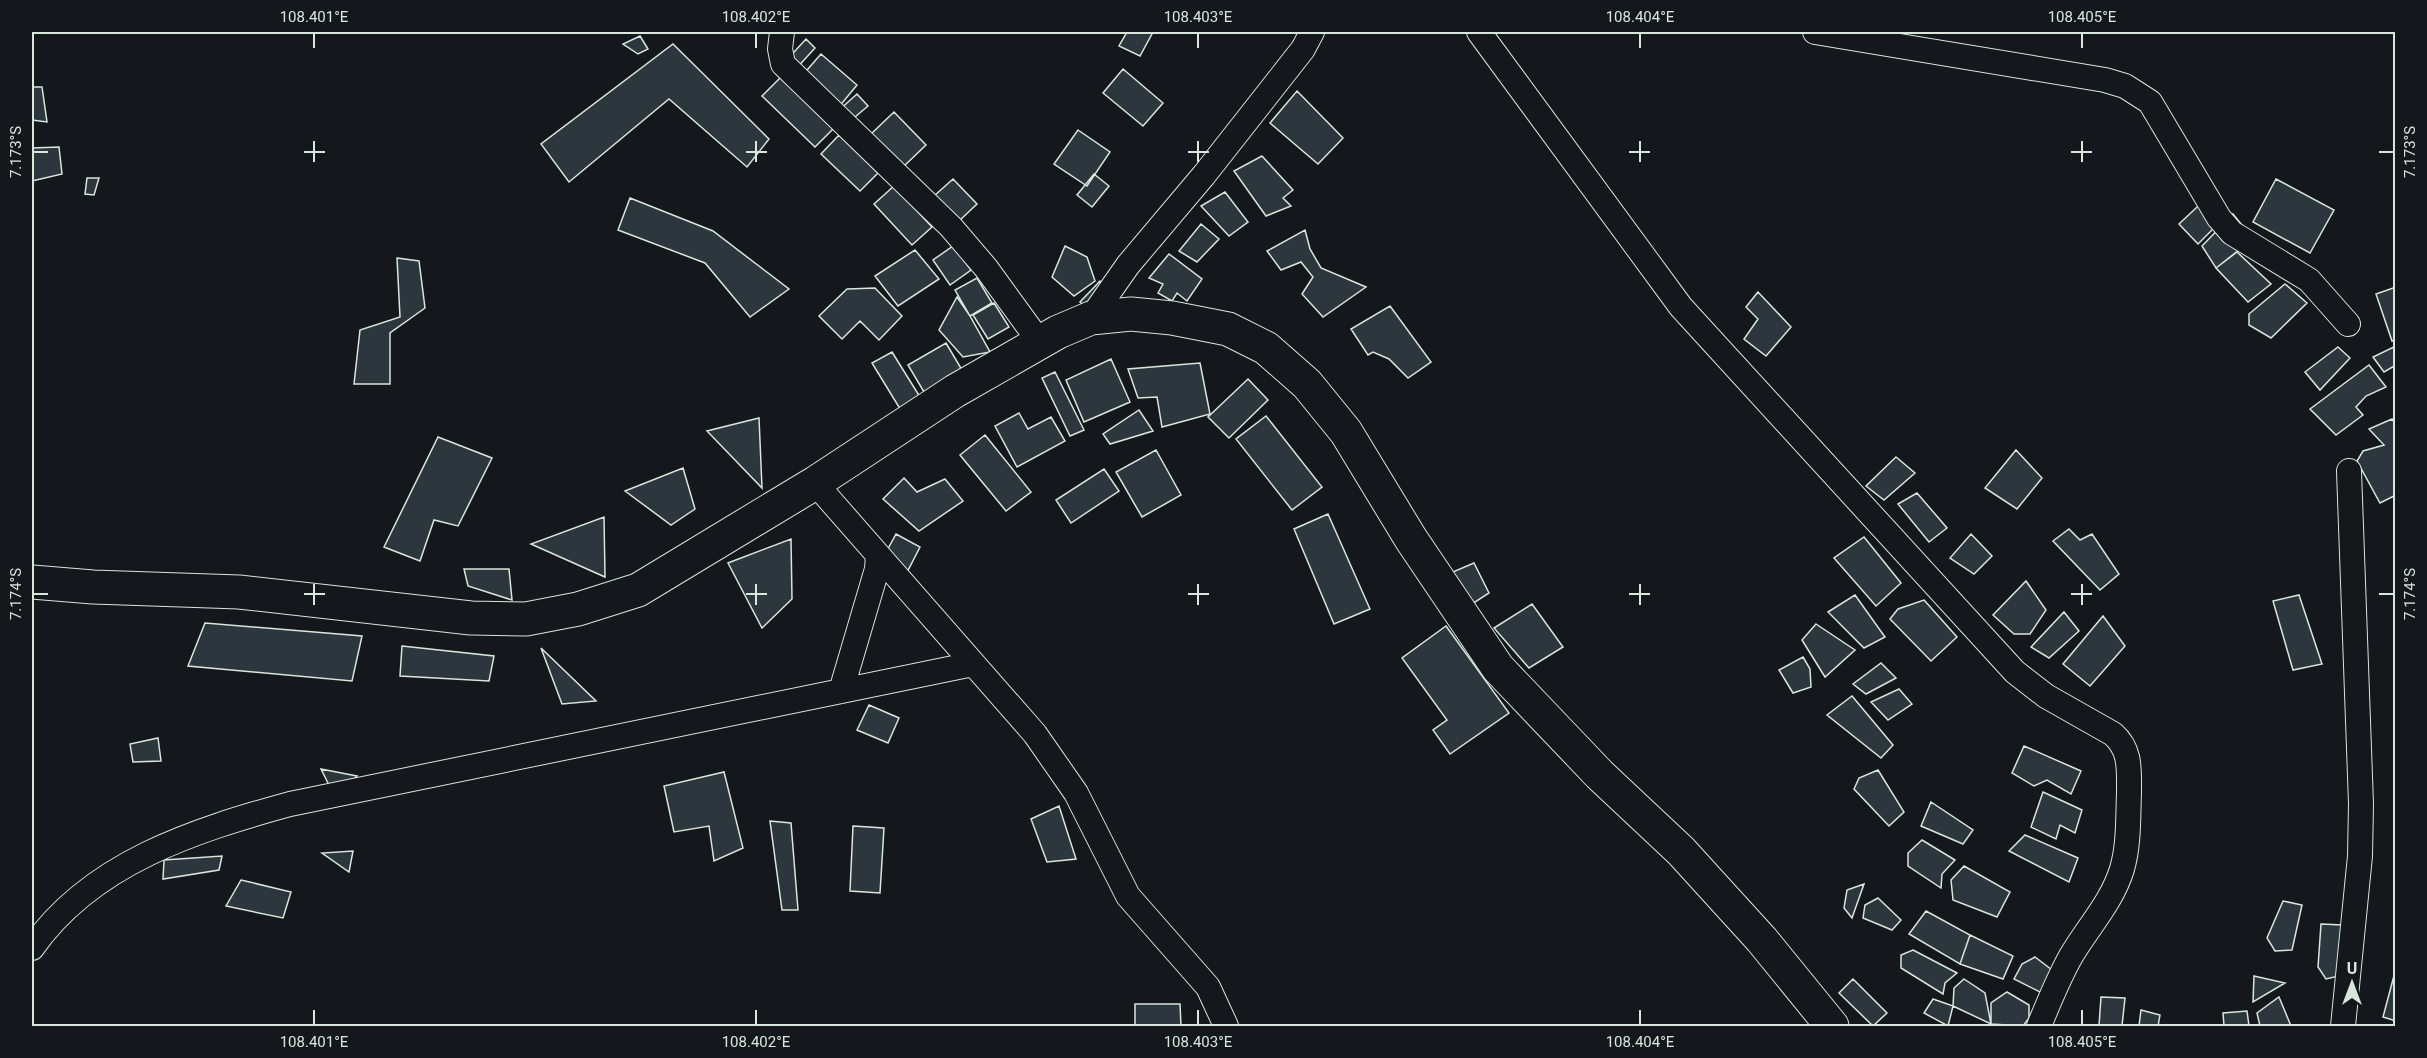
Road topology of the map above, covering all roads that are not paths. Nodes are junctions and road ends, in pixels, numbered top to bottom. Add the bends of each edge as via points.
1 (782, 32) edge
2 (1312, 32) edge
3 (1479, 32) edge
4 (1815, 32) edge
5 (1091, 318) junction
6 (2348, 324) dead end
7 (1039, 341) junction
8 (2349, 471) dead end
9 (815, 483) junction
10 (878, 555) junction
11 (32, 582) edge
12 (973, 664) junction
13 (841, 691) junction
14 (32, 948) edge
15 (1226, 1026) edge
16 (1832, 1026) edge
17 (2039, 1026) edge
18 (2343, 1026) edge

1 - 7 street via 783,63 958,235
2 - 5 street via 1303,49 1204,176 1128,265
3 - 17 street via 1681,307 1883,531 2015,672 2046,696 2122,742 2130,765 2122,870 2108,901 2055,986
4 - 6 street via 2105,80 2132,90 2150,102 2226,225 2248,244 2309,280
5 - 7 main road
5 - 16 main road via 1131,314 1228,329 1266,348 1307,384 1346,432 1411,539 1498,668 1600,775 1682,851
7 - 9 main road
8 - 18 street via 2361,804 2360,856
9 - 10 street
9 - 11 main road via 638,590 578,609 526,619 471,618 239,592
10 - 12 street
10 - 13 street
12 - 13 street
12 - 15 street via 1057,763 1128,896 1202,980
13 - 14 street via 290,804 218,824 112,873 68,908

